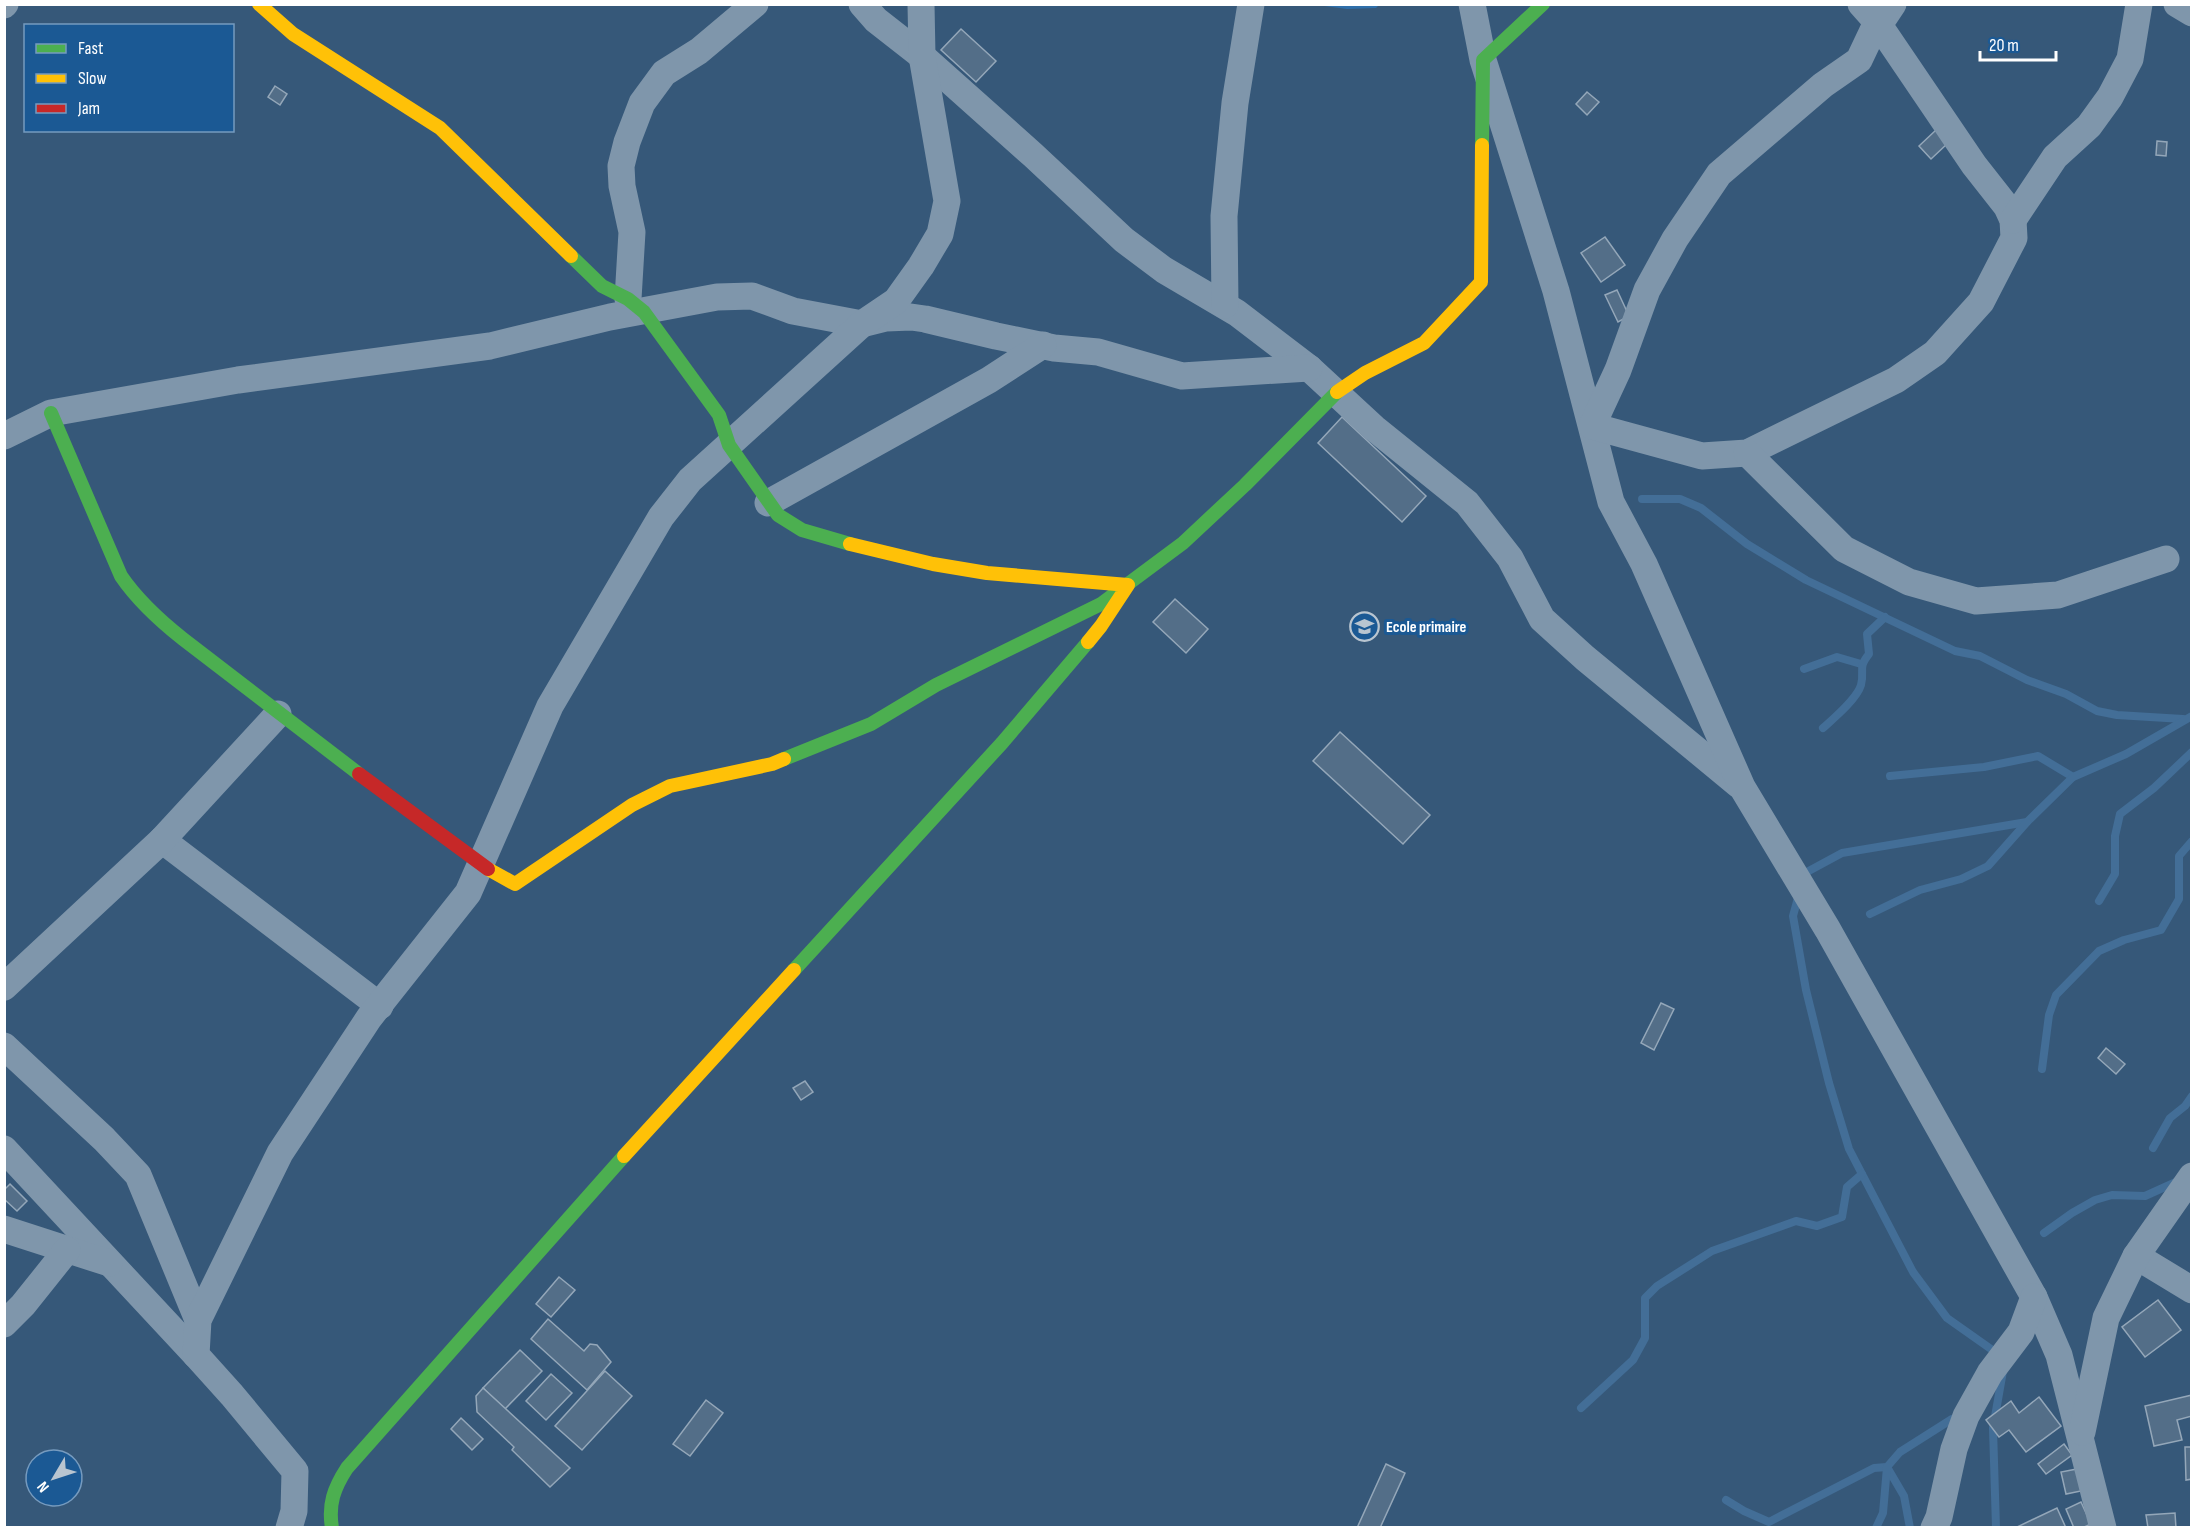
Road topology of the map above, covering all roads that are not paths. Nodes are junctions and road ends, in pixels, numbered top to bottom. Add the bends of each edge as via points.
1 (259, 4) edge
2 (755, 4) edge
3 (862, 4) edge
4 (921, 4) edge
5 (1251, 4) edge
6 (1472, 4) edge
7 (1543, 4) edge
8 (2139, 4) edge
9 (2176, 4) edge
10 (1877, 10) edge
11 (2192, 13) edge
12 (922, 56) junction
13 (1483, 60) junction
14 (2013, 219) junction
15 (1225, 304) junction
16 (636, 305) junction
17 (862, 324) junction
18 (1042, 345) junction
19 (1309, 368) junction
20 (1337, 392) junction
21 (51, 413) junction
22 (1592, 426) junction
23 (4, 436) edge
24 (729, 445) junction
25 (1747, 453) junction
26 (768, 503) junction
27 (2166, 559) dead end
28 (1128, 585) junction
29 (278, 714) junction
30 (1742, 787) junction
31 (162, 840) junction
32 (480, 864) junction
33 (4, 987) edge
34 (380, 1006) junction
35 (4, 1046) edge
36 (4, 1149) edge
37 (2192, 1176) edge
38 (4, 1229) edge
39 (67, 1250) junction
40 (2136, 1256) junction
41 (111, 1264) junction
42 (2192, 1290) edge
43 (2034, 1297) junction
44 (198, 1320) junction
45 (4, 1324) edge
46 (196, 1355) junction
47 (2080, 1439) junction
48 (289, 1527) edge
49 (332, 1527) edge
50 (1934, 1527) edge
51 (2103, 1527) edge

1 - 16 street via 292,34 440,128 602,286
2 - 16 street via 699,51 664,73 642,103 621,166 632,232
3 - 12 street
4 - 12 street
5 - 15 street via 1224,216
6 - 13 street
7 - 13 street
8 - 14 street via 2130,59 2110,96 2089,126 2055,157
9 - 11 street
10 - 14 street via 1974,165
10 - 22 street via 1859,60 1823,85 1719,174 1647,290 1618,370
12 - 15 street via 1124,240 1164,270
12 - 17 street via 947,201 940,234 896,300
13 - 20 street via 1481,282 1424,343
13 - 22 street via 1556,291
14 - 25 street via 2014,238 1981,302 1935,353 1896,380
15 - 19 street
16 - 17 street via 752,296 793,311
16 - 21 street via 610,317 490,345 238,380
16 - 24 street via 718,415
17 - 18 street via 911,317
17 - 24 street
18 - 19 street via 1098,352 1182,376
18 - 26 street via 989,380
19 - 20 street
20 - 28 street via 1183,543
20 - 30 street via 1374,428 1467,503 1510,558 1542,619 1557,635
21 - 23 street
21 - 29 street via 127,587 180,636
22 - 25 street via 1702,456
22 - 30 street via 1611,502 1644,564
24 - 26 street
24 - 32 street via 690,480 661,517 627,574 550,706
25 - 27 street via 1844,549 1909,582 1976,601 2058,595
26 - 28 street via 778,515 802,530 894,555 987,573
28 - 32 street via 1101,604 936,685 871,724 771,764 670,786 633,805 515,884
28 - 49 street via 1101,626 1002,743 597,1185 348,1468 332,1492
29 - 31 street
29 - 32 street
30 - 43 street via 1828,930
31 - 33 street
31 - 34 street
32 - 34 street via 468,892
34 - 44 street via 280,1153
35 - 44 street via 138,1175
36 - 41 street
37 - 40 street
38 - 39 street
39 - 41 street
39 - 45 street
40 - 42 street
40 - 47 street via 2106,1318
41 - 46 street
43 - 47 street via 2055,1343
43 - 50 street via 2021,1332 1990,1373 1966,1416
44 - 46 street
46 - 48 street via 296,1471 294,1512
47 - 51 street

